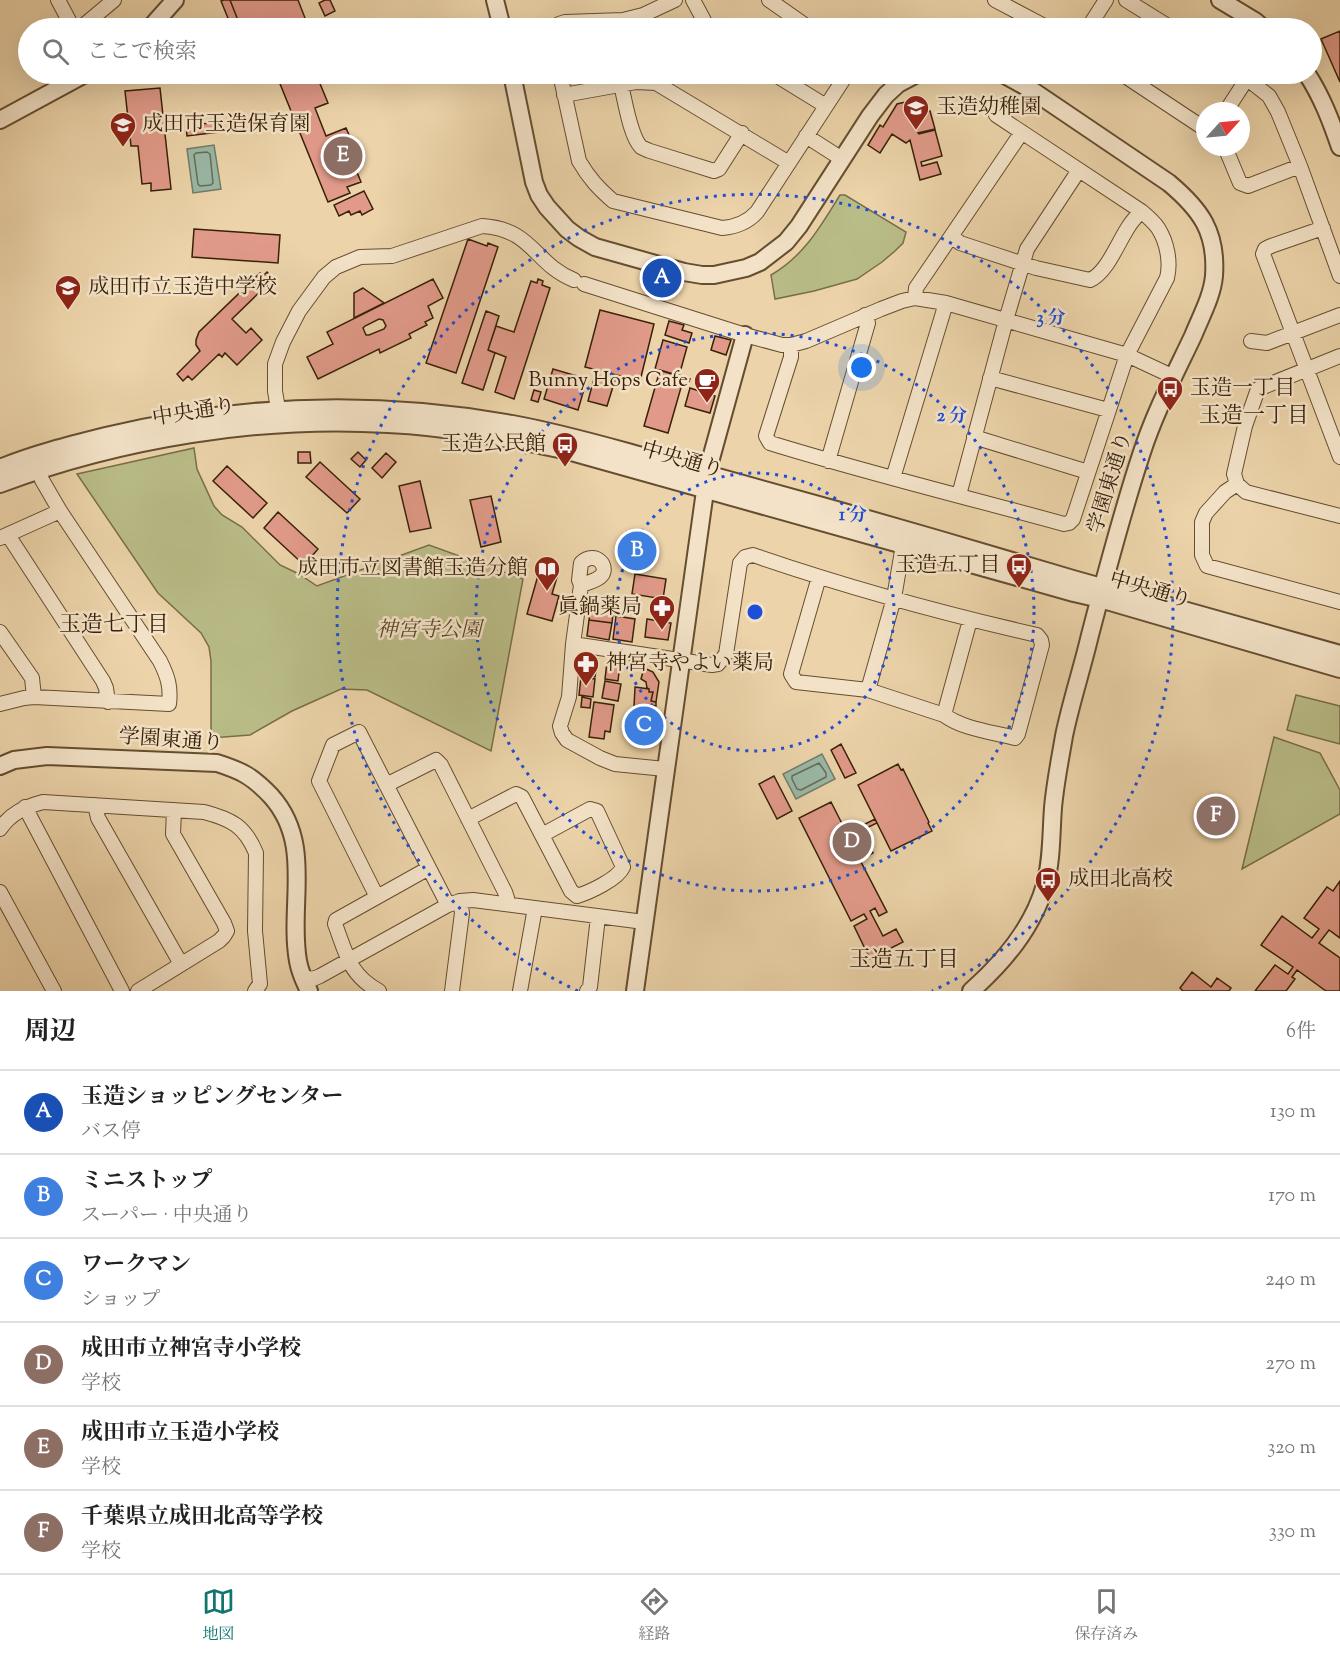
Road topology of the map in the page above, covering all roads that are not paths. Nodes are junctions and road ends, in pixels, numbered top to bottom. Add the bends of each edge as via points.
1 (57, 0) edge
2 (114, 0) edge
3 (175, 0) edge
4 (495, 0) edge
5 (675, 0) edge
6 (693, 0) edge
7 (769, 0) edge
8 (995, 0) edge
9 (1106, 0) edge
10 (1126, 0) edge
11 (1220, 0) edge
12 (67, 18) edge
13 (93, 18) edge
14 (159, 18) edge
15 (500, 18) edge
16 (631, 18) edge
17 (703, 18) edge
18 (795, 18) edge
19 (1029, 18) edge
20 (1094, 18) edge
21 (1155, 18) edge
22 (1250, 18) edge
23 (67, 84) edge
24 (514, 84) edge
25 (562, 84) edge
26 (626, 84) edge
27 (658, 84) edge
28 (792, 84) edge
29 (840, 84) edge
30 (898, 84) edge
31 (1021, 84) edge
32 (1137, 84) edge
33 (1241, 84) edge
34 (1256, 84) edge
35 (1313, 84) edge
36 (621, 85) junction
37 (564, 95) junction
38 (1231, 102) edge
39 (826, 106) junction
40 (996, 115) dead end
41 (0, 120) edge
42 (1196, 123) edge
43 (1022, 132) junction
44 (742, 134) junction
45 (806, 136) junction
46 (1340, 147) edge
47 (1229, 156) edge
48 (842, 159) junction
49 (789, 163) junction
50 (1300, 166) junction
51 (1079, 170) junction
52 (1141, 211) junction
53 (1323, 228) junction
54 (952, 237) junction
55 (1023, 263) junction
56 (1340, 276) edge
57 (915, 298) junction
58 (946, 303) junction
59 (866, 315) junction
60 (1340, 315) edge
61 (1006, 320) junction
62 (1293, 332) junction
63 (745, 335) junction
64 (1251, 341) dead end
65 (791, 345) junction
66 (1127, 355) junction
67 (1340, 356) edge
68 (1306, 368) junction
69 (1174, 377) junction
70 (990, 378) junction
71 (1108, 410) junction
72 (279, 417) junction
73 (974, 437) junction
74 (1340, 457) edge
75 (828, 461) junction
76 (0, 468) edge
77 (39, 470) junction
78 (1088, 471) junction
79 (707, 473) junction
80 (893, 478) junction
81 (0, 484) edge
82 (1237, 484) junction
83 (705, 491) junction
84 (958, 495) junction
85 (60, 511) junction
86 (1340, 516) edge
87 (4, 536) edge
88 (903, 545) junction
89 (819, 577) junction
90 (581, 585) dead end
91 (1101, 593) junction
92 (894, 598) junction
93 (1340, 602) edge
94 (970, 620) junction
95 (0, 632) edge
96 (573, 644) junction
97 (1340, 654) edge
98 (681, 659) junction
99 (1340, 669) edge
100 (868, 690) junction
101 (34, 697) junction
102 (108, 702) junction
103 (0, 705) edge
104 (944, 715) junction
105 (0, 766) edge
106 (665, 769) junction
107 (386, 785) junction
108 (95, 805) junction
109 (25, 807) junction
110 (174, 810) junction
111 (468, 819) junction
112 (0, 829) edge
113 (542, 835) junction
114 (429, 868) junction
115 (0, 892) edge
116 (577, 896) junction
117 (376, 897) junction
118 (454, 903) junction
119 (507, 904) junction
120 (535, 908) junction
121 (573, 913) junction
122 (598, 917) junction
123 (644, 922) junction
124 (348, 960) junction
125 (181, 964) junction
126 (306, 984) edge
127 (54, 991) edge
128 (122, 991) edge
129 (138, 991) edge
130 (255, 991) edge
131 (379, 991) edge
132 (452, 991) edge
133 (520, 991) edge
134 (587, 991) edge
135 (635, 991) edge
136 (971, 991) edge

1 - 12 street
2 - 13 street
3 - 14 street
4 - 15 street
5 - 16 street
6 - 17 street
7 - 18 street
8 - 19 street
9 - 20 street
10 - 21 street
11 - 22 street
23 - 41 street
24 - 48 street via 534,182 547,207 567,229 594,247 660,266 714,275 760,262 786,243
25 - 37 street
26 - 36 street
27 - 44 street
28 - 39 street
29 - 39 street
30 - 48 street via 886,95
31 - 69 street, 学園東通り via 1169,183 1205,222 1214,258 1214,278 1209,299
32 - 42 street
33 - 38 street
34 - 50 street via 1278,112
35 - 46 street
36 - 37 street
36 - 44 street via 642,148 714,171
37 - 49 street via 579,160 599,190 614,201 729,227 747,221 757,212
39 - 45 street
40 - 43 street
43 - 51 street
43 - 54 street
44 - 49 street
45 - 48 street
45 - 49 street
47 - 50 street via 1240,183 1248,186
50 - 53 street
51 - 52 street
51 - 55 street via 1027,249
52 - 55 street via 1096,277 1089,280
52 - 66 street via 1158,227 1170,266
53 - 56 street
53 - 62 street via 1271,246 1263,254
54 - 55 street
54 - 57 street via 916,288
55 - 61 street
57 - 58 street
57 - 59 street
58 - 61 street
58 - 80 street
59 - 65 street
59 - 75 street via 868,323
60 - 62 street
61 - 66 street
61 - 70 street
62 - 64 street via 1268,343
62 - 68 street
63 - 65 street
63 - 72 street via 564,276 521,238 496,227 482,226 392,256 360,257 324,277 298,311 275,364
63 - 79 street
65 - 75 street via 791,357 766,436 770,443
66 - 69 street
66 - 71 street
67 - 68 street
68 - 74 street
68 - 82 street via 1258,389 1234,474
69 - 91 street, 学園東通り via 1142,451
70 - 71 street
70 - 73 street
71 - 78 street
72 - 76 street, 中央通り via 248,412 174,421
72 - 77 street, 中央通り via 131,446
72 - 79 street, 中央通り via 338,408 470,417 569,436
72 - 83 street, 中央通り via 388,424 507,438 568,451
73 - 78 street
73 - 84 street
75 - 80 street
77 - 81 street, 中央通り
77 - 85 street
78 - 84 street via 1073,519 1064,524
79 - 83 street
79 - 91 street, 中央通り
80 - 84 street
82 - 86 street via 1246,492
82 - 93 street via 1206,513 1202,555 1207,566
83 - 88 street, 中央通り
83 - 98 street
85 - 87 street
85 - 102 street via 168,677 169,704
87 - 102 street via 103,681
88 - 91 street, 中央通り via 1074,593
88 - 92 street
89 - 92 street
89 - 98 street via 753,555 745,557 740,563 723,659 712,665
89 - 100 street via 791,674 796,682
90 - 96 street
91 - 97 street, 中央通り
91 - 99 street, 中央通り
91 - 136 street, 学園東通り via 1064,736 1045,884 1018,941
92 - 94 street
92 - 100 street
94 - 104 street
94 - 104 street via 1037,635 1041,640 1018,734 1015,738 952,721
95 - 101 street via 32,678
96 - 98 street
96 - 106 street via 569,697 560,726 567,740 615,764
98 - 106 street
100 - 104 street
101 - 102 street
101 - 103 street
105 - 126 street, 学園東通り via 47,756 217,763 257,781 280,806 294,839 296,942
106 - 123 street
107 - 111 street via 436,760
107 - 114 street
107 - 117 street via 359,732 333,745 319,781
108 - 109 street via 43,802
108 - 110 street
108 - 125 street via 98,818
109 - 112 street
109 - 128 street
110 - 125 street via 173,834 227,931 219,941
110 - 130 street via 222,817 240,827 252,843 256,853 255,931 260,984
111 - 113 street via 516,795 522,797
111 - 119 street
113 - 116 street
113 - 116 street via 590,809 597,811 623,867 618,876
114 - 117 street
114 - 118 street
115 - 127 street
116 - 121 street
117 - 124 street via 336,920
118 - 119 street via 473,900
118 - 124 street
118 - 132 street via 462,912
119 - 120 street
120 - 121 street
120 - 133 street
121 - 122 street
122 - 123 street
122 - 134 street
123 - 135 street
124 - 126 street
124 - 131 street via 357,975
125 - 129 street

